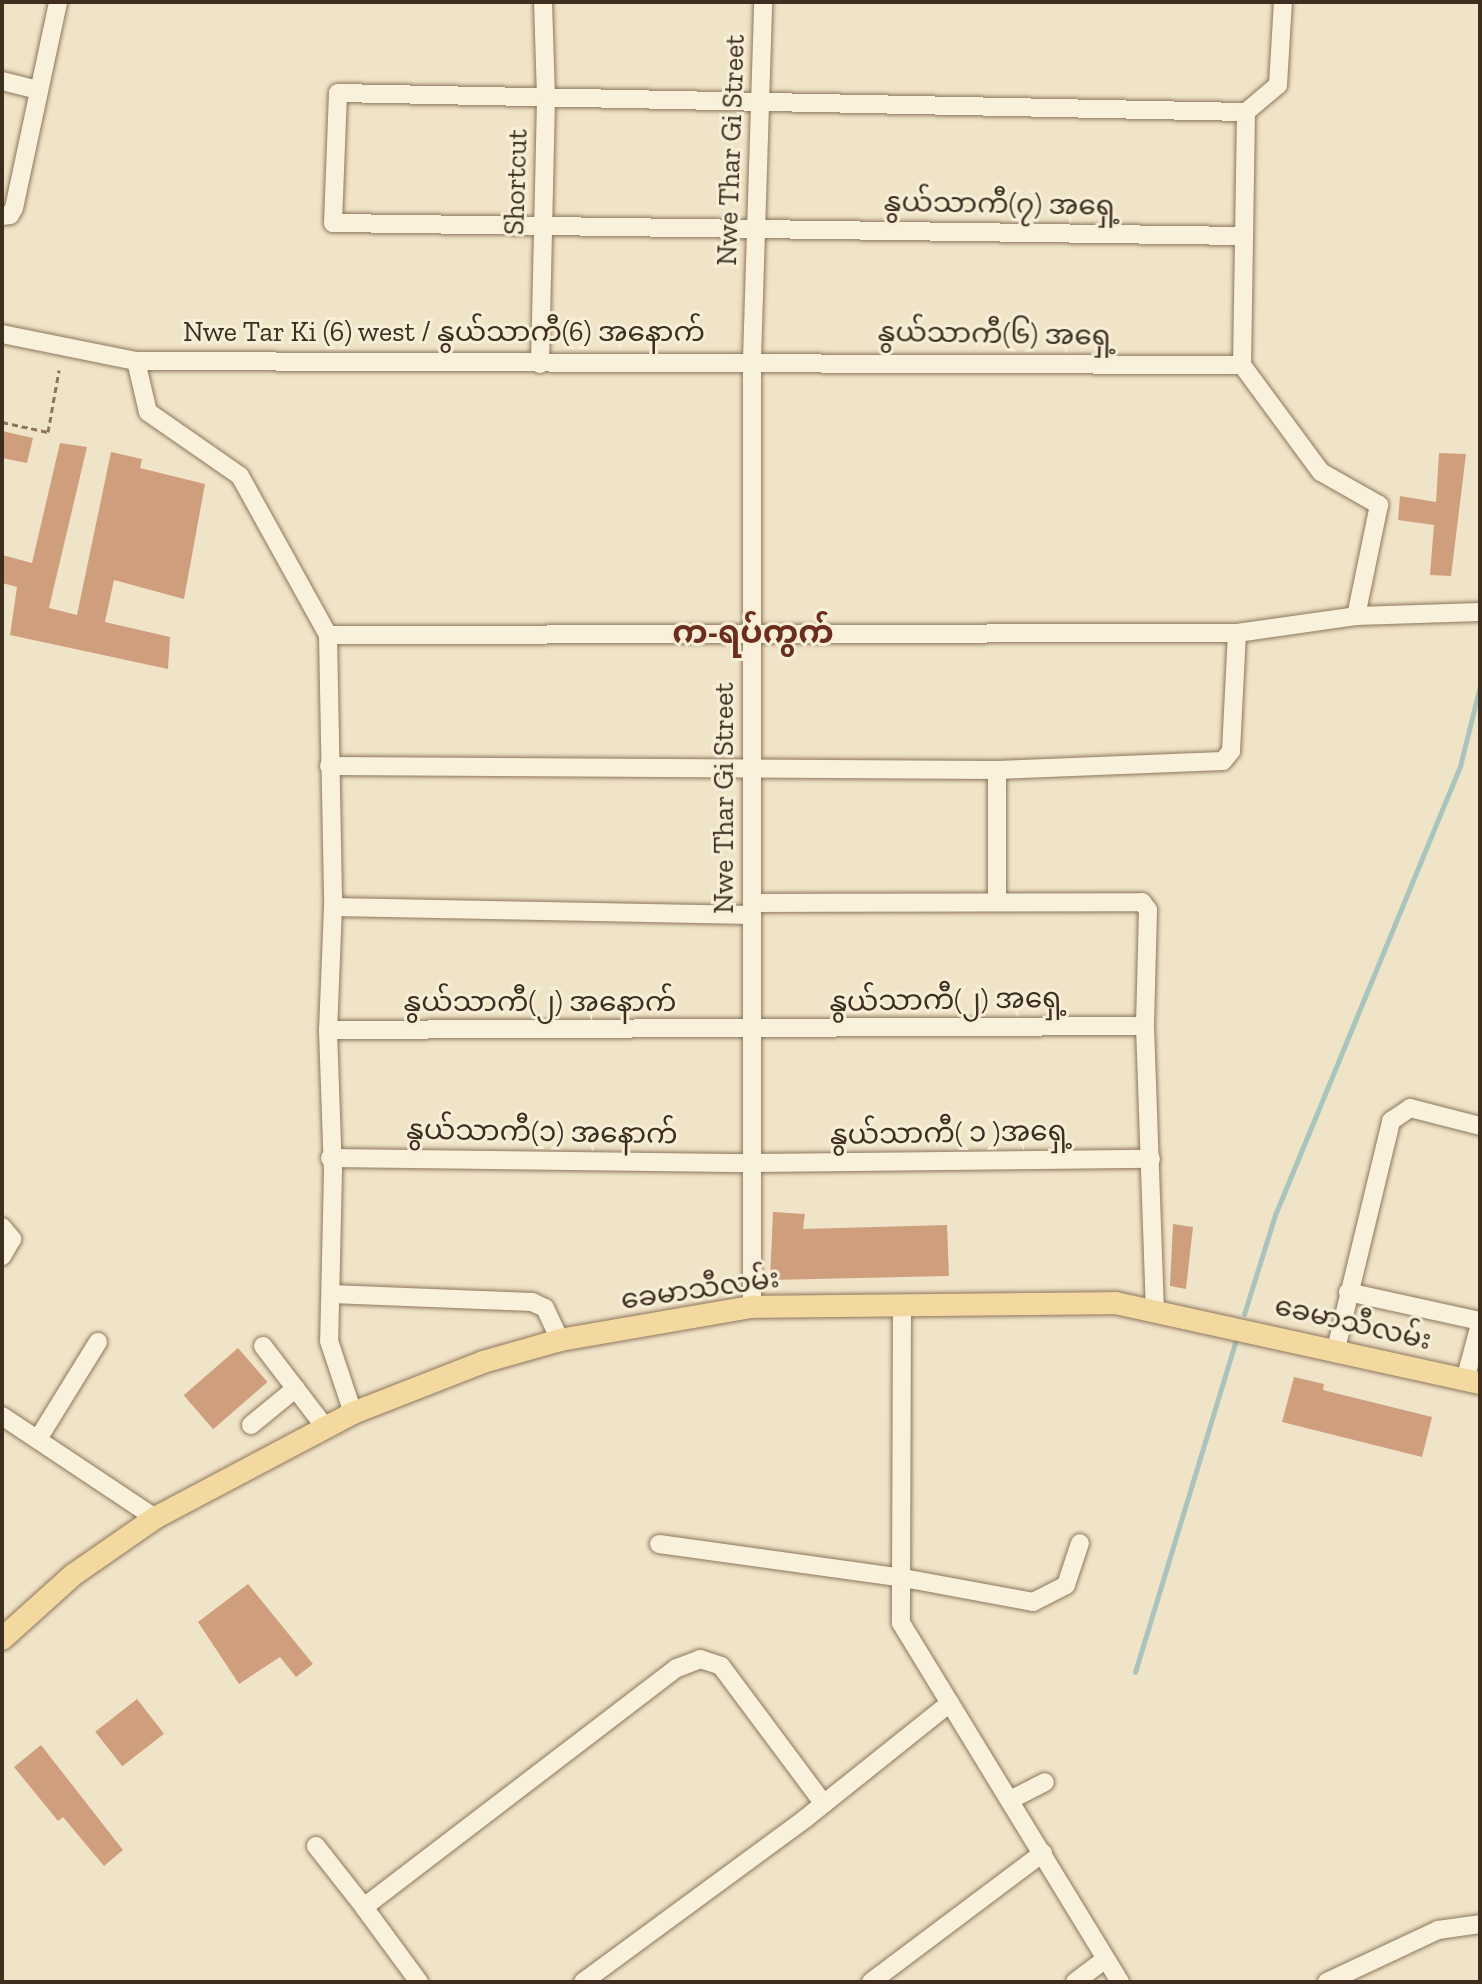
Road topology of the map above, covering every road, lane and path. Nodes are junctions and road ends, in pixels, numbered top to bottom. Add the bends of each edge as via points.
1 (58, 2) edge
2 (543, 2) edge
3 (763, 2) edge
4 (1283, 2) edge
5 (2, 81) edge
6 (35, 89) junction
7 (546, 97) junction
8 (762, 104) junction
9 (1246, 112) junction
10 (2, 216) edge
11 (542, 226) junction
12 (758, 229) junction
13 (1244, 236) junction
14 (2, 334) edge
15 (752, 359) junction
16 (136, 361) junction
17 (540, 364) junction
18 (1242, 365) junction
19 (59, 370) dead end
20 (2, 422) edge
21 (1476, 612) edge
22 (1356, 616) junction
23 (1237, 633) junction
24 (328, 635) junction
25 (751, 638) junction
26 (329, 766) junction
27 (753, 768) junction
28 (997, 770) junction
29 (997, 899) junction
30 (333, 907) junction
31 (752, 909) junction
32 (1145, 1026) junction
33 (328, 1030) junction
34 (752, 1030) junction
35 (1480, 1126) edge
36 (330, 1158) junction
37 (1151, 1159) junction
38 (752, 1163) junction
39 (7, 1233) edge
40 (2, 1256) edge
41 (1348, 1292) junction
42 (331, 1294) junction
43 (902, 1305) junction
44 (752, 1307) junction
45 (1155, 1308) junction
46 (1480, 1323) edge
47 (560, 1340) junction
48 (98, 1342) dead end
49 (263, 1346) dead end
50 (1336, 1349) junction
51 (1473, 1382) edge
52 (296, 1388) junction
53 (353, 1413) junction
54 (2, 1416) edge
55 (251, 1425) dead end
56 (325, 1427) junction
57 (38, 1439) junction
58 (155, 1518) junction
59 (1080, 1543) dead end
60 (659, 1544) dead end
61 (898, 1582) junction
62 (2, 1639) edge
63 (950, 1703) junction
64 (1045, 1782) dead end
65 (1010, 1800) junction
66 (824, 1804) junction
67 (316, 1846) dead end
68 (1043, 1853) junction
69 (364, 1907) junction
70 (1480, 1924) edge
71 (1105, 1959) junction
72 (419, 1982) edge
73 (583, 1982) edge
74 (871, 1982) edge
75 (1075, 1982) edge
76 (1120, 1982) edge
77 (1327, 1982) edge

1 - 6 street
2 - 7 street, Shortcut
3 - 8 street, Nwe Thar Gi Street
4 - 9 street via 1278,85
5 - 6 street
6 - 10 street via 14,208
7 - 8 street
7 - 11 street, Shortcut
7 - 11 street, နွယ်သာကီ(၇) အရှေ့ via 338,93 333,223
8 - 9 street
8 - 12 street, Nwe Thar Gi Street
9 - 13 street
11 - 12 street, နွယ်သာကီ(၇) အရှေ့
11 - 17 street, Shortcut
12 - 13 street, နွယ်သာကီ(၇) အရှေ့
12 - 15 street, Nwe Thar Gi Street
13 - 18 street
14 - 16 street, Nwe Tar Ki (6) west / နွယ်သာကီ(6) အနောက်
15 - 17 street, Nwe Tar Ki (6) west / နွယ်သာကီ(6) အနောက်
15 - 18 street, နွယ်သာကီ(၆) အရှေ့
15 - 25 street, Nwe Thar Gi Street
16 - 17 street, Nwe Tar Ki (6) west / နွယ်သာကီ(6) အနောက်
16 - 24 street via 148,412 240,476
18 - 22 street via 1321,472 1379,505
19 - 20 path via 48,432
21 - 22 street
22 - 23 street
23 - 25 street
23 - 28 street via 1231,751 1223,761
24 - 25 street
24 - 26 street
25 - 27 street, Nwe Thar Gi Street
26 - 27 street
26 - 30 street
27 - 28 street
27 - 31 street, Nwe Thar Gi Street
28 - 29 street
29 - 31 street
29 - 32 street via 1142,902 1148,910
30 - 31 street
30 - 33 street
31 - 34 street, Nwe Thar Gi Street
32 - 34 street, နွယ်သာကီ(၂) အရှေ့
32 - 37 street
33 - 34 street, နွယ်သာကီ(၂) အနောက်
33 - 36 street
34 - 38 street, Nwe Thar Gi Street
35 - 41 street via 1410,1108 1391,1121
36 - 38 street, နွယ်သာကီ(၁) အနောက်
36 - 42 street
37 - 38 street, နွယ်သာကီ( ၁ )အရှေ့
37 - 45 street
38 - 44 street, Nwe Thar Gi Street
39 - 40 street
41 - 46 street
41 - 50 street
42 - 47 street via 532,1302 545,1308
42 - 53 street via 330,1332
43 - 44 main road, ခေမာသီလမ်း
43 - 45 main road, ခေမာသီလမ်း via 1116,1303
43 - 61 street
44 - 47 main road, ခေမာသီလမ်း
45 - 50 main road, ခေမာသီလမ်း
46 - 51 street
47 - 53 main road, ခေမာသီလမ်း via 483,1362
48 - 57 street
49 - 52 street
50 - 51 main road, ခေမာသီလမ်း
52 - 55 street
52 - 56 street
53 - 56 main road, ခေမာသီလမ်း
54 - 57 street
56 - 58 main road, ခေမာသီလမ်း
57 - 58 street
58 - 62 main road, ခေမာသီလမ်း via 73,1575
59 - 61 street via 1066,1585 1033,1602
60 - 61 street
61 - 63 street via 901,1623
63 - 65 street
63 - 66 street
64 - 65 street
65 - 68 street
66 - 69 street via 721,1666 700,1659 677,1668
66 - 73 street
67 - 69 street
68 - 71 street
68 - 74 street
69 - 72 street
70 - 77 street via 1448,1927
71 - 75 street
71 - 76 street

